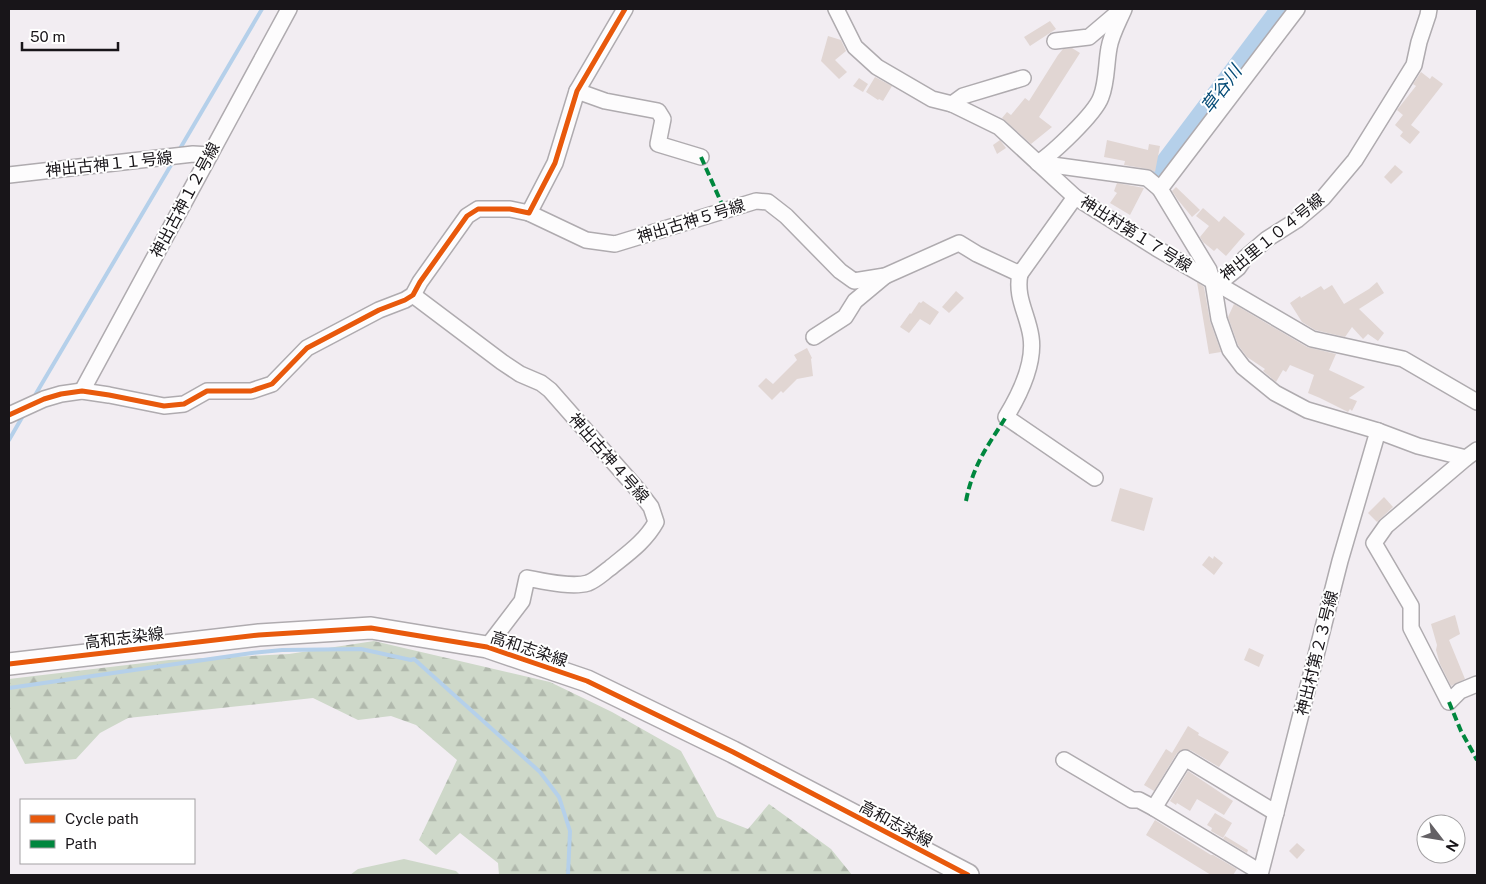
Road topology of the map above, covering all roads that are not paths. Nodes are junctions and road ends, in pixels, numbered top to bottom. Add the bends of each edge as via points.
1 (289, 9) edge
2 (625, 9) edge
3 (836, 9) edge
4 (1123, 9) edge
5 (1297, 9) edge
6 (1429, 9) edge
7 (1055, 41) dead end
8 (1023, 78) dead end
9 (577, 91) junction
10 (952, 104) junction
11 (210, 155) junction
12 (701, 157) dead end
13 (1038, 163) junction
14 (9, 175) edge
15 (1160, 189) junction
16 (1075, 197) junction
17 (530, 213) junction
18 (1020, 274) junction
19 (885, 276) junction
20 (1213, 282) junction
21 (414, 295) junction
22 (814, 337) dead end
23 (82, 391) junction
24 (1477, 402) edge
25 (9, 415) edge
26 (1378, 431) junction
27 (1472, 454) edge
28 (1095, 478) dead end
29 (487, 647) junction
30 (9, 664) edge
31 (1477, 684) edge
32 (1064, 760) dead end
33 (1154, 808) junction
34 (1276, 813) junction
35 (1260, 874) edge
36 (968, 875) edge

1 - 11 street, 神出古神１２号線
2 - 9 street
3 - 10 street, 神出村第１７号線 via 855,47 877,67 932,99
4 - 7 street via 1089,37
4 - 13 street via 1109,46 1107,72 1094,110
5 - 15 street
6 - 20 street, 神出里１０４号線 via 1414,65 1355,160 1323,198 1267,239 1223,280
8 - 10 street via 963,96
9 - 12 street via 605,101 658,111 664,119 658,144
9 - 17 street via 555,163
10 - 13 street, 神出村第１７号線 via 999,126
11 - 14 street, 神出古神１１号線 via 193,154
11 - 23 street, 神出古神１２号線
13 - 15 street via 1147,178
13 - 16 street, 神出村第１７号線
15 - 20 street
16 - 18 street
16 - 20 street, 神出村第１７号線
17 - 19 street, 神出古神５号線 via 586,240 615,244 756,202 768,202 854,281
17 - 21 street via 478,209 467,216
18 - 19 street, 神出古神５号線 via 959,243
18 - 28 street via 1018,286 1032,352 1027,374 1006,416
19 - 22 street via 855,301 845,317
20 - 24 street, 神出村第１７号線 via 1312,339 1403,359
20 - 26 street via 1230,350 1243,367 1275,393 1307,410
21 - 23 street via 378,310 307,348 272,384 251,391 207,391 184,404 164,406
21 - 29 street, 神出古神４号線 via 502,362 550,390 651,506 656,522 650,533 626,555 586,584 527,578 522,601
23 - 25 street via 44,399
26 - 27 street via 1418,446
26 - 34 street, 神出村第２３号線 via 1338,570
27 - 31 street via 1386,526 1374,543 1411,606 1411,628 1449,702 1460,691
29 - 30 street, 高和志染線 via 372,628 259,635
29 - 36 street, 高和志染線 via 587,681 733,752
32 - 33 street via 1132,800
33 - 34 street via 1185,758
33 - 35 street
34 - 35 street, 神出村第２３号線

